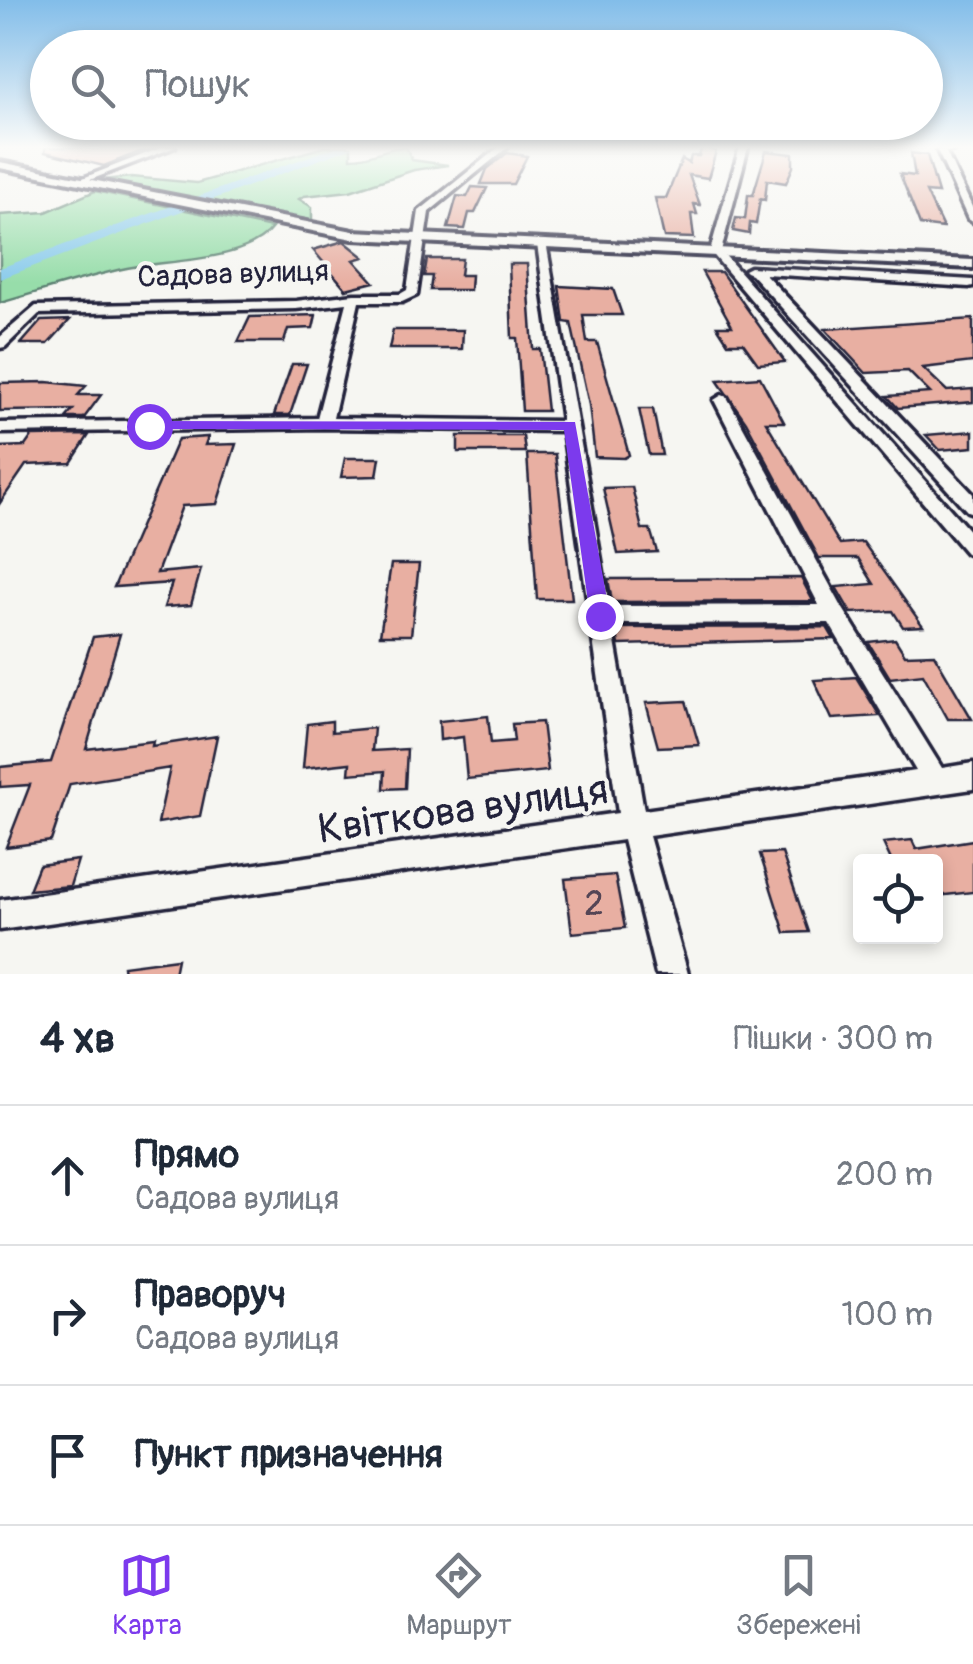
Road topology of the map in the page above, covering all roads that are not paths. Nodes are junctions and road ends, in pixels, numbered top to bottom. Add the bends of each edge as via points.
1 (133, 192) edge
2 (444, 192) edge
3 (734, 192) edge
4 (959, 192) edge
5 (973, 220) edge
6 (419, 238) junction
7 (542, 244) junction
8 (721, 257) junction
9 (973, 264) edge
10 (756, 272) junction
11 (969, 283) dead end
12 (354, 298) junction
13 (0, 344) edge
14 (722, 400) dead end
15 (324, 423) junction
16 (570, 426) junction
17 (0, 428) edge
18 (973, 506) edge
19 (973, 548) edge
20 (836, 614) junction
21 (600, 616) junction
22 (973, 776) edge
23 (936, 781) junction
24 (633, 827) junction
25 (0, 914) edge
26 (672, 974) edge

1 - 6 street via 315,230
2 - 6 street via 424,211
3 - 8 street
4 - 5 street
6 - 7 street
6 - 12 street via 413,292
7 - 8 street
7 - 16 street
8 - 9 street
8 - 10 street
8 - 19 street
10 - 11 street
10 - 18 street
12 - 13 street, Садова вулиця via 36,310
12 - 15 street, Садова вулиця
14 - 20 street
15 - 16 street
15 - 17 street
16 - 21 street
20 - 21 street
20 - 23 street
21 - 24 street
22 - 23 street, Квіткова вулиця
23 - 24 street, Квіткова вулиця
24 - 25 street, Квіткова вулиця
24 - 26 street

